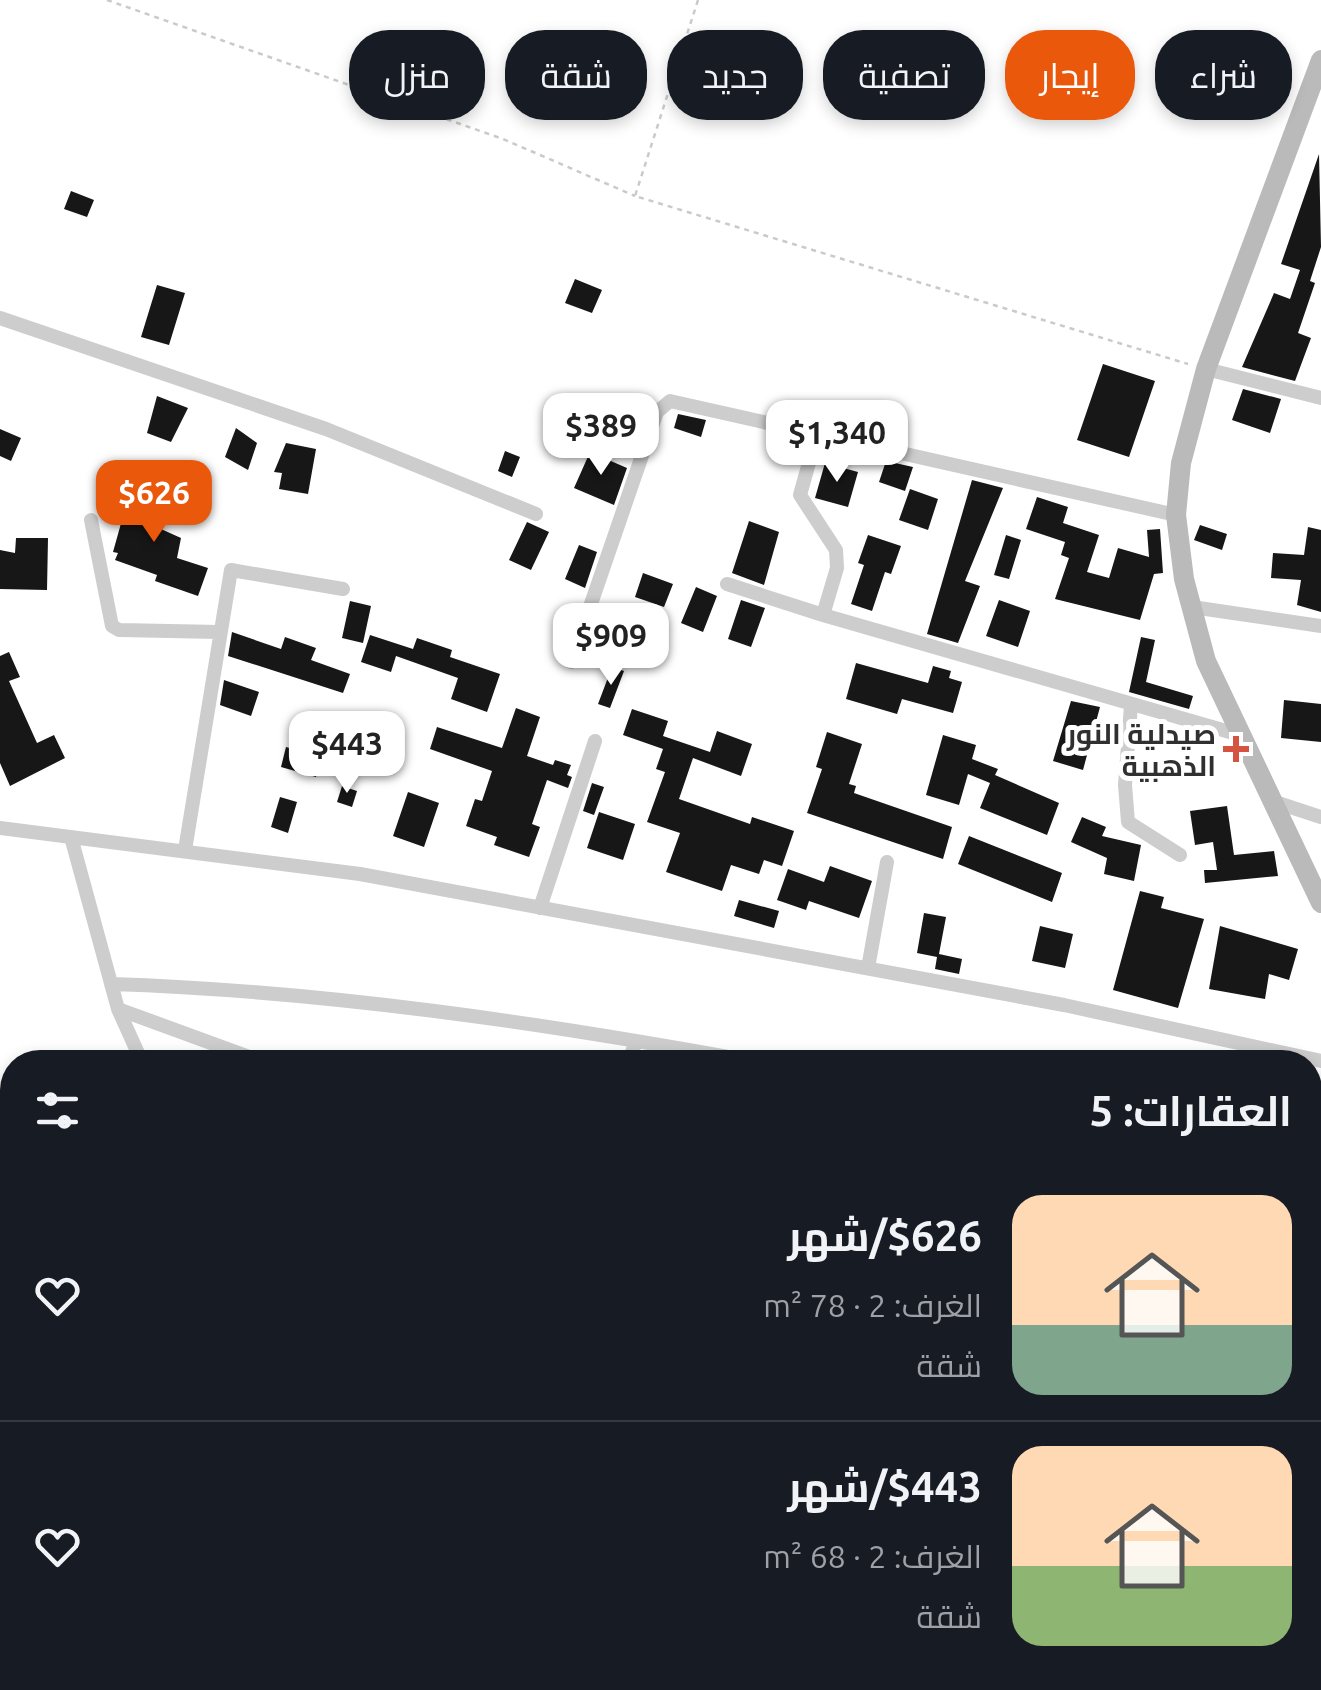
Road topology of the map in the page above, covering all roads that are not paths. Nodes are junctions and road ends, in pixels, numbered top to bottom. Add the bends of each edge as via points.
1 (1321, 60) edge
2 (1314, 102) edge
3 (0, 318) edge
4 (1206, 369) junction
5 (1321, 398) edge
6 (817, 434) junction
7 (536, 514) dead end
8 (1176, 515) junction
9 (91, 520) dead end
10 (727, 584) dead end
11 (343, 588) dead end
12 (1192, 606) junction
13 (824, 615) junction
14 (1321, 626) edge
15 (219, 632) junction
16 (571, 662) dead end
17 (1131, 705) junction
18 (1240, 736) junction
19 (595, 741) dead end
20 (1272, 801) junction
21 (1321, 817) edge
22 (0, 828) edge
23 (71, 838) junction
24 (185, 850) junction
25 (1180, 855) dead end
26 (887, 862) dead end
27 (1321, 902) edge
28 (540, 908) junction
29 (868, 968) junction
30 (111, 984) junction
31 (118, 1008) junction
32 (636, 1042) junction
33 (137, 1050) edge
34 (230, 1050) edge
35 (633, 1050) edge
36 (684, 1050) edge
37 (1272, 1050) edge

1 - 2 main road
2 - 4 main road
3 - 7 street via 326,429
4 - 5 street
4 - 8 main road via 1181,463
6 - 8 street
6 - 13 street via 800,495 836,550
6 - 16 street via 670,400 662,404
8 - 12 main road
9 - 15 street via 112,626
10 - 13 street
11 - 15 street via 236,568
12 - 14 street
12 - 18 main road via 1206,661
13 - 17 street
15 - 24 street
17 - 18 street
17 - 25 street via 1128,822
18 - 20 main road
19 - 28 street
20 - 21 street
20 - 27 main road
22 - 23 street
23 - 24 street
23 - 30 street
24 - 28 street
26 - 29 street
28 - 29 street
29 - 37 street
30 - 31 street
30 - 32 street via 239,988
31 - 33 street
31 - 34 street
32 - 35 street
32 - 36 street

